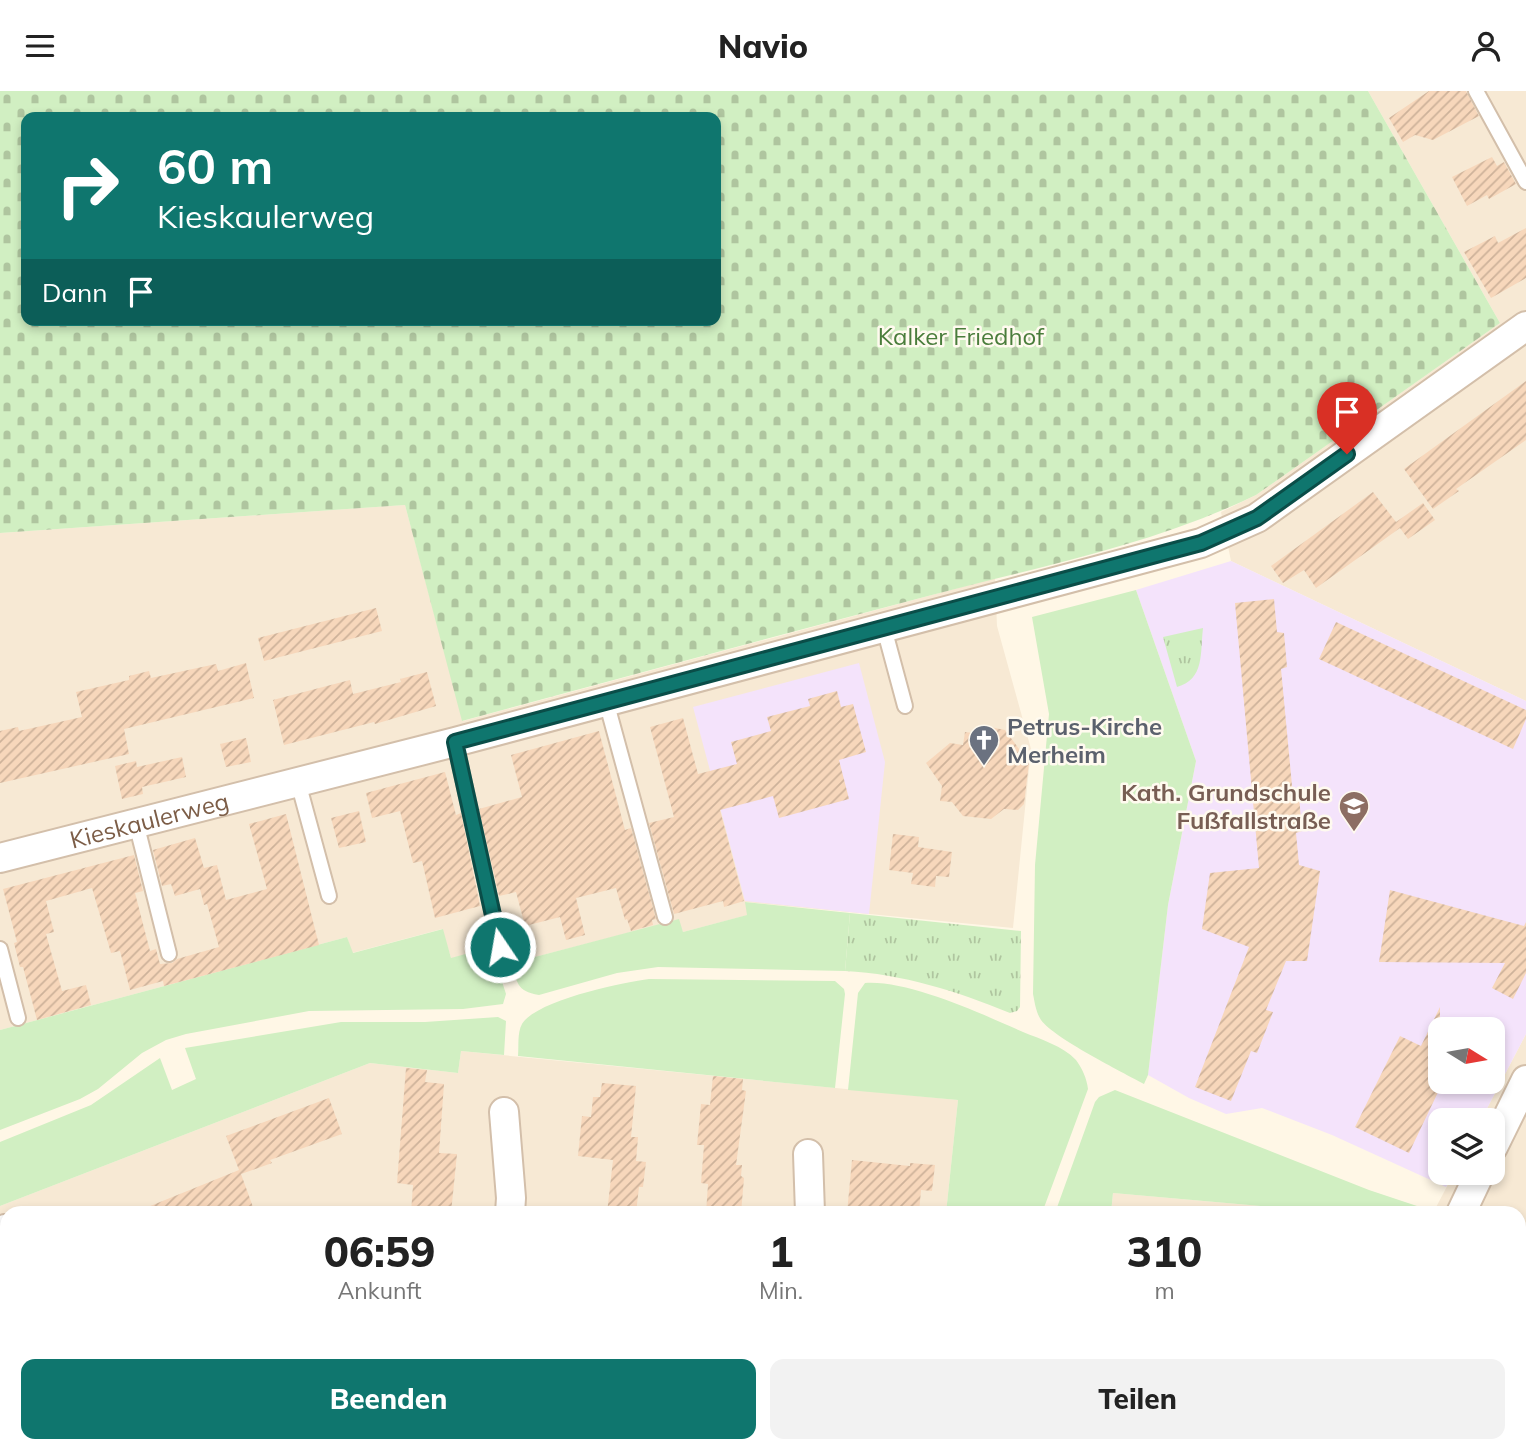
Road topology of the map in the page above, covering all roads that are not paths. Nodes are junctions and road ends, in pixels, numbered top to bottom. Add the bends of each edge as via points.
1 (1476, 91) edge
2 (1526, 182) edge
3 (1526, 326) edge
4 (884, 628) junction
5 (606, 701) junction
6 (905, 706) dead end
7 (455, 742) junction
8 (298, 782) junction
9 (136, 823) junction
10 (0, 858) edge
11 (329, 896) dead end
12 (665, 917) dead end
13 (500, 947) dead end
14 (0, 949) edge
15 (169, 954) dead end
16 (18, 1018) dead end
17 (1526, 1080) edge
18 (504, 1112) dead end
19 (1505, 1123) edge
20 (808, 1154) dead end
21 (1474, 1185) edge
22 (510, 1206) edge
23 (810, 1206) edge
24 (1464, 1206) edge

1 - 2 lane
3 - 4 street, Kieskaulerweg via 1257,518 1201,543
4 - 5 street, Kieskaulerweg
4 - 6 lane
5 - 7 street, Kieskaulerweg
5 - 12 lane
7 - 8 street, Kieskaulerweg
7 - 13 lane
8 - 9 street, Kieskaulerweg
8 - 11 lane
9 - 10 street, Kieskaulerweg
9 - 15 lane
14 - 16 lane
17 - 19 street
18 - 22 street
20 - 23 street
21 - 24 street

